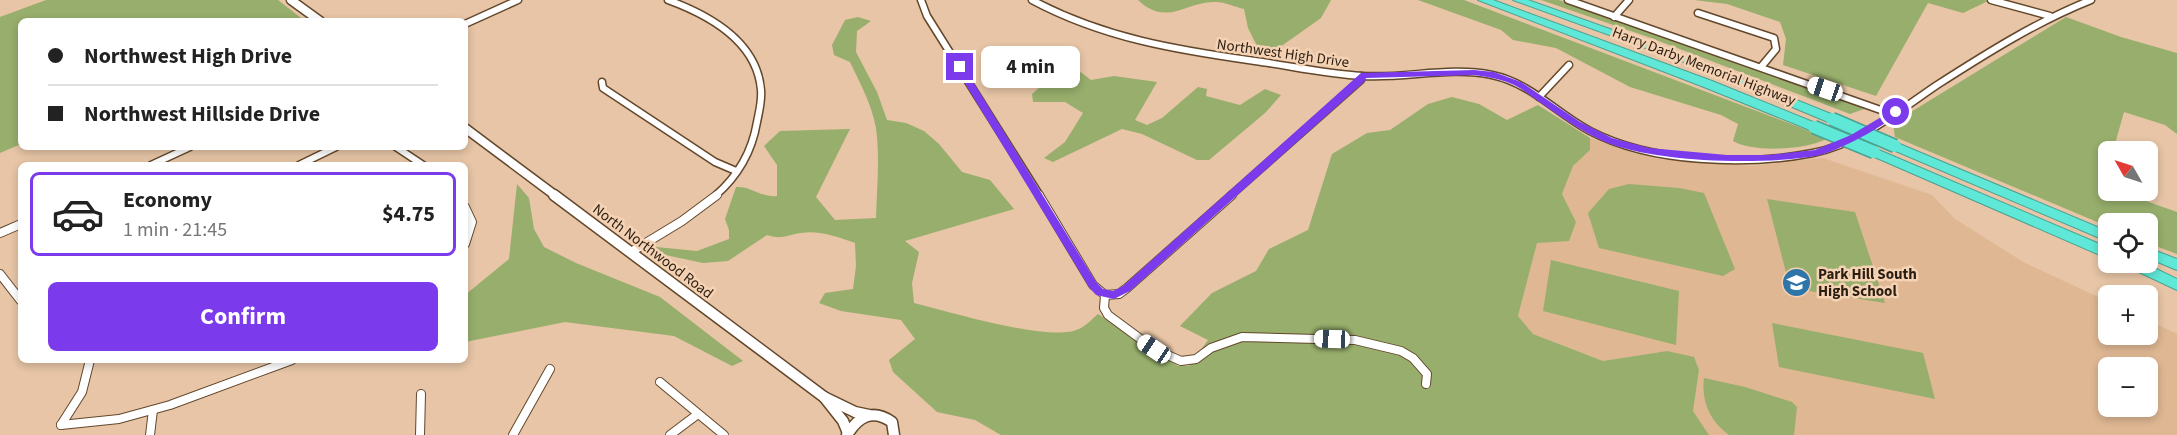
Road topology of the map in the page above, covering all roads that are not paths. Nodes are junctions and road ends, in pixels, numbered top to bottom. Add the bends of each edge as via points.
1 (291, 0) edge
2 (518, 0) edge
3 (668, 0) edge
4 (921, 0) edge
5 (1032, 0) edge
6 (1482, 0) edge
7 (1518, 0) edge
8 (1568, 0) edge
9 (1629, 0) edge
10 (1991, 0) edge
11 (2091, 0) edge
12 (1698, 13) dead end
13 (2050, 16) junction
14 (1614, 17) junction
15 (316, 18) edge
16 (468, 23) edge
17 (1569, 64) dead end
18 (1761, 68) junction
19 (1361, 76) junction
20 (602, 82) dead end
21 (1539, 97) junction
22 (1892, 114) junction
23 (468, 130) edge
24 (184, 150) edge
25 (330, 150) edge
26 (400, 150) edge
27 (158, 162) edge
28 (305, 162) edge
29 (418, 162) edge
30 (736, 171) junction
31 (468, 213) edge
32 (18, 225) edge
33 (2098, 231) edge
34 (0, 233) edge
35 (468, 235) edge
36 (2098, 249) edge
37 (2158, 249) edge
38 (631, 252) junction
39 (2177, 256) edge
40 (2158, 257) edge
41 (2177, 265) edge
42 (2152, 273) edge
43 (0, 274) edge
44 (2177, 285) edge
45 (1105, 295) junction
46 (18, 297) edge
47 (89, 363) edge
48 (284, 363) edge
49 (550, 369) dead end
50 (660, 382) dead end
51 (1426, 384) dead end
52 (421, 394) dead end
53 (824, 397) junction
54 (153, 410) junction
55 (698, 414) junction
56 (869, 415) junction
57 (847, 434) edge
58 (150, 435) edge
59 (420, 435) edge
60 (513, 435) edge
61 (670, 435) edge
62 (724, 435) edge
63 (894, 435) edge

1 - 15 street
2 - 16 street
3 - 30 street via 699,13 732,35 754,65 761,91 756,134
4 - 45 street via 927,16 1093,285
5 - 19 street, Northwest High Drive via 1075,23 1129,40
6 - 36 highway, Harry Darby Memorial Highway, bridge via 1708,84
7 - 33 highway, Harry Darby Memorial Highway, bridge via 1696,63
8 - 14 street
9 - 14 street
10 - 13 street
11 - 13 street, Northwest High Drive
12 - 18 street via 1774,38 1776,49
13 - 22 street, Northwest High Drive
14 - 18 street
17 - 21 street
18 - 22 street
19 - 21 street, Northwest High Drive via 1483,73 1509,79
19 - 45 street via 1127,288 1119,294
20 - 30 street via 603,88 715,162
21 - 22 street, Northwest High Drive via 1608,140 1655,152 1727,158 1816,153 1855,137
23 - 38 street, North Northwood Road
24 - 27 street
25 - 28 street
26 - 29 street
30 - 38 street via 709,201
31 - 35 street via 472,222
32 - 34 street
37 - 39 highway
38 - 53 street, North Northwood Road
40 - 41 highway
42 - 44 highway
43 - 46 street
45 - 51 street via 1108,315 1154,349 1181,361 1196,359 1211,348 1242,337 1355,340 1401,351 1413,358 1427,374
47 - 54 street via 82,392 61,425
48 - 54 street
49 - 60 street
50 - 55 street
52 - 59 street
53 - 56 street, North Northwood Road via 845,409
53 - 57 street, North Northwood Road via 840,415
54 - 58 street
55 - 61 street
55 - 62 street
56 - 57 street via 855,422
56 - 63 street, North Northwood Road via 888,419 894,426

